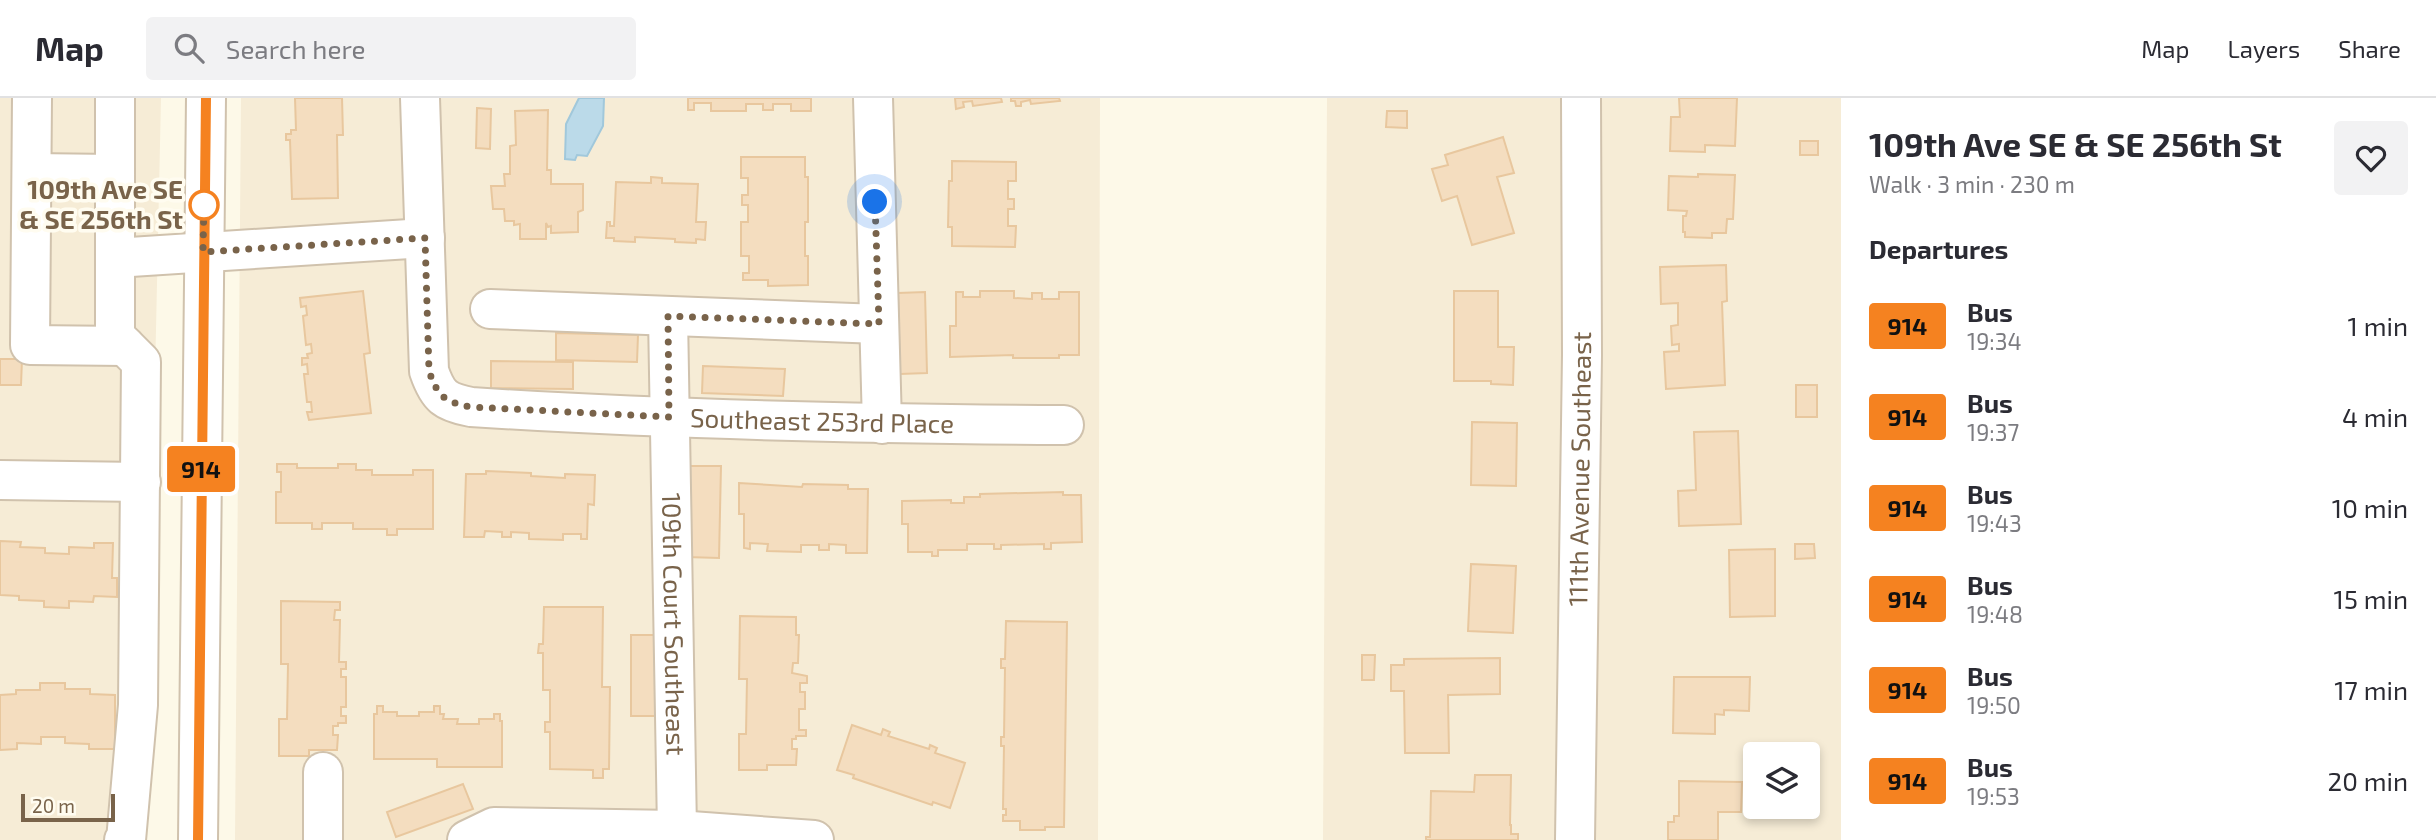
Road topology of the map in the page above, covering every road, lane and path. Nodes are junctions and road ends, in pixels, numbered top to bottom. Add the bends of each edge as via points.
1 (32, 98) edge
2 (115, 98) edge
3 (206, 98) edge
4 (421, 98) edge
5 (873, 98) edge
6 (1581, 98) edge
7 (32, 173) junction
8 (115, 174) junction
9 (425, 238) junction
10 (203, 252) junction
11 (115, 258) junction
12 (490, 309) dead end
13 (668, 316) junction
14 (879, 324) junction
15 (125, 346) junction
16 (669, 417) junction
17 (882, 425) junction
18 (1064, 425) dead end
19 (0, 480) edge
20 (141, 482) junction
21 (323, 772) dead end
22 (677, 830) junction
23 (125, 840) edge
24 (198, 840) edge
25 (323, 840) edge
26 (467, 840) edge
27 (814, 840) edge
28 (1575, 840) edge

1 - 7 street
2 - 8 street
3 - 10 street
4 - 9 street
5 - 14 street
6 - 28 street, 111th Avenue Southeast
7 - 8 street
7 - 15 street via 30,345
8 - 11 street
9 - 10 street
9 - 16 street, Southeast 253rd Place via 429,371 445,399 471,407
10 - 11 street
10 - 24 street
11 - 15 street via 115,336
12 - 13 street
13 - 14 street
13 - 16 street, 109th Court Southeast
14 - 17 street
15 - 20 street via 141,362
16 - 17 street, Southeast 253rd Place
16 - 22 street, 109th Court Southeast
17 - 18 street, Southeast 253rd Place
19 - 20 street
20 - 23 street via 138,705
21 - 25 street
22 - 26 street via 494,827
22 - 27 street

